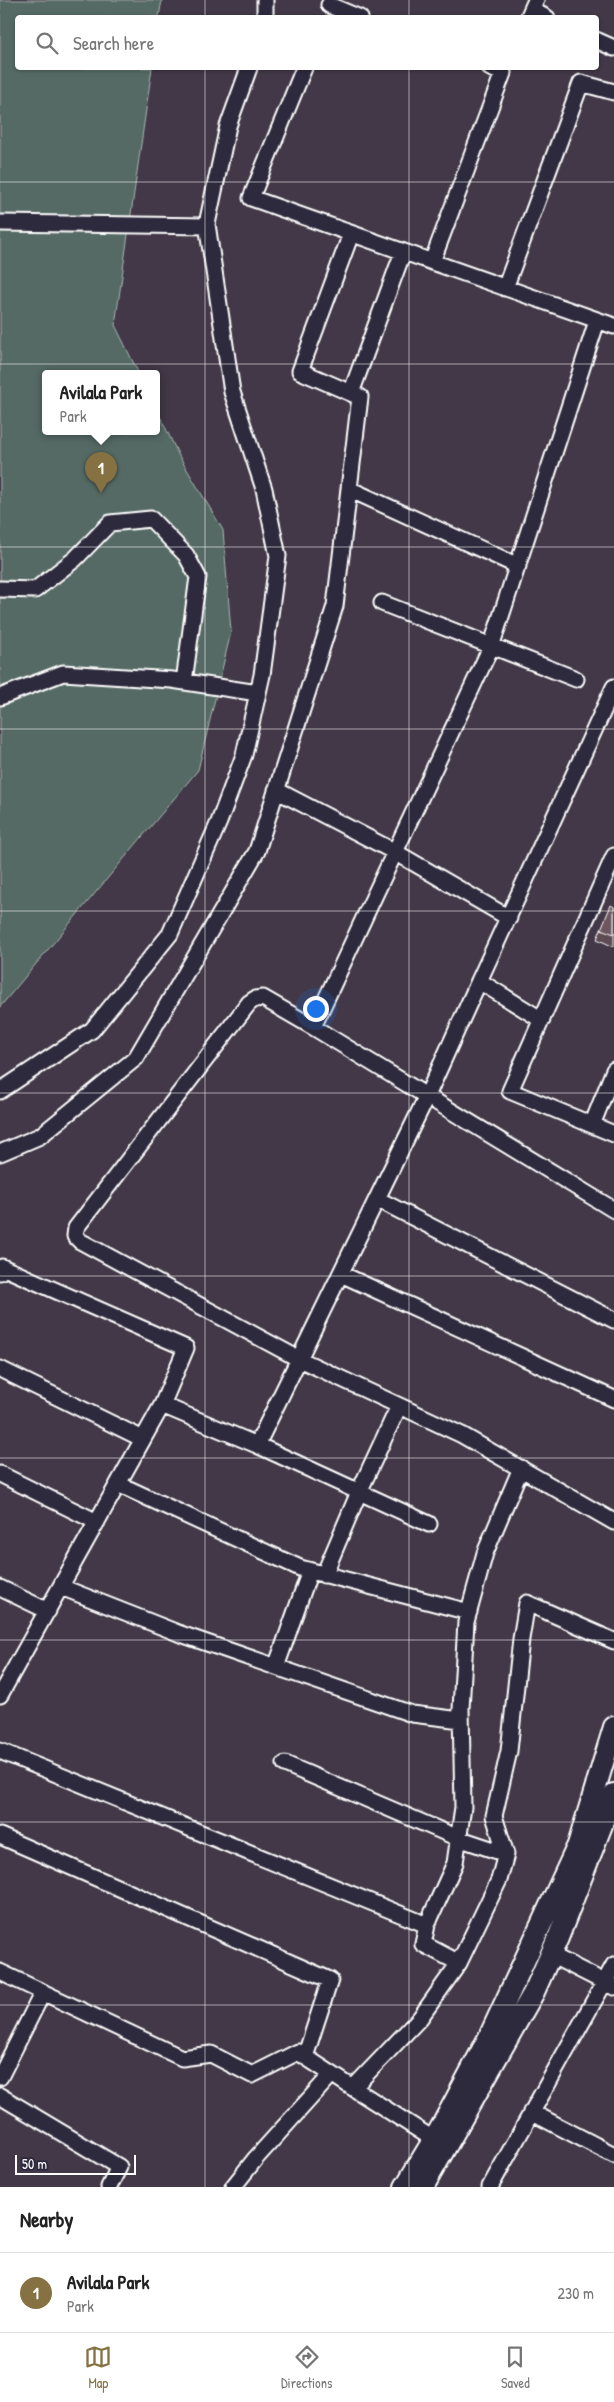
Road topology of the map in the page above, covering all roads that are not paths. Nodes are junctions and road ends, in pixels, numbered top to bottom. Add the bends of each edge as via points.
1 (265, 0) edge
2 (333, 6) edge
3 (265, 15) edge
4 (353, 15) edge
5 (599, 41) edge
6 (614, 48) edge
7 (247, 70) edge
8 (303, 70) edge
9 (500, 70) edge
10 (614, 92) edge
11 (0, 223) edge
12 (207, 226) junction
13 (351, 234) junction
14 (403, 252) junction
15 (432, 262) junction
16 (505, 288) junction
17 (597, 320) junction
18 (614, 326) edge
19 (351, 393) junction
20 (349, 489) junction
21 (518, 566) junction
22 (0, 589) edge
23 (382, 603) dead end
24 (492, 647) junction
25 (576, 679) dead end
26 (184, 682) junction
27 (614, 687) edge
28 (258, 693) junction
29 (0, 697) edge
30 (276, 790) junction
31 (395, 852) junction
32 (614, 856) edge
33 (509, 918) junction
34 (479, 981) junction
35 (542, 1020) junction
36 (313, 1027) junction
37 (614, 1070) edge
38 (0, 1091) edge
39 (427, 1096) junction
40 (592, 1125) junction
41 (614, 1134) edge
42 (0, 1153) edge
43 (377, 1199) junction
44 (614, 1210) edge
45 (0, 1272) edge
46 (341, 1274) junction
47 (614, 1320) edge
48 (299, 1359) junction
49 (0, 1370) edge
50 (614, 1400) edge
51 (162, 1405) junction
52 (399, 1406) junction
53 (143, 1439) junction
54 (257, 1445) junction
55 (521, 1468) junction
56 (0, 1474) edge
57 (118, 1484) junction
58 (359, 1492) junction
59 (97, 1522) junction
60 (614, 1522) edge
61 (429, 1524) dead end
62 (317, 1573) junction
63 (61, 1587) junction
64 (0, 1588) edge
65 (48, 1611) junction
66 (469, 1612) junction
67 (614, 1641) edge
68 (276, 1667) junction
69 (0, 1696) edge
70 (461, 1720) junction
71 (614, 1727) edge
72 (0, 1751) edge
73 (285, 1764) dead end
74 (614, 1794) edge
75 (0, 1836) edge
76 (458, 1838) junction
77 (506, 1854) junction
78 (427, 1925) junction
79 (550, 1955) junction
80 (459, 1963) junction
81 (614, 1965) edge
82 (0, 1972) edge
83 (609, 1985) edge
84 (43, 1992) junction
85 (305, 2057) junction
86 (332, 2074) junction
87 (0, 2077) edge
88 (353, 2088) junction
89 (0, 2096) edge
90 (531, 2112) junction
91 (434, 2139) junction
92 (614, 2155) edge
93 (109, 2187) edge
94 (233, 2187) edge
95 (404, 2187) edge
96 (423, 2187) edge
97 (490, 2187) edge

1 - 3 street
2 - 4 street
5 - 6 street
7 - 12 street via 228,126
8 - 13 street via 251,198
9 - 15 street
10 - 16 street via 581,83
11 - 12 street
12 - 28 street via 232,392 264,489 278,556
13 - 14 street
13 - 19 street via 300,371
14 - 15 street
14 - 19 street
15 - 16 street
16 - 17 street
17 - 18 street
17 - 21 street
19 - 20 street via 360,397
20 - 21 street
20 - 30 street via 335,606
21 - 24 street
22 - 26 street via 35,590 75,559 110,523 151,519 186,555 198,577
23 - 24 street
24 - 25 street
24 - 31 street
26 - 28 street
26 - 29 street via 62,673
27 - 33 street
28 - 38 street via 241,764 170,934 92,1030
30 - 31 street
30 - 42 street via 257,851 136,1058 40,1136
31 - 33 street
31 - 36 street
32 - 35 street
33 - 34 street
34 - 35 street
34 - 39 street
35 - 40 street via 510,1091
36 - 39 street
36 - 48 street via 263,998 249,1003 76,1228 75,1236
37 - 40 street
39 - 43 street
39 - 44 street
40 - 41 street
43 - 46 street
43 - 47 street
45 - 51 street via 2,1267 186,1348
46 - 48 street
46 - 50 street
48 - 52 street
48 - 54 street
49 - 53 street
51 - 53 street
51 - 54 street
52 - 55 street via 462,1435
52 - 58 street
53 - 57 street
54 - 58 street
55 - 60 street
55 - 66 street via 485,1554
56 - 59 street
57 - 59 street
57 - 62 street
58 - 61 street
58 - 62 street
59 - 63 street
62 - 66 street
62 - 68 street
63 - 65 street
63 - 68 street
64 - 65 street
65 - 69 street
66 - 70 street
67 - 77 street via 527,1603 509,1751 494,1816
68 - 70 street via 412,1714
70 - 76 street via 463,1807
71 - 91 street via 578,1845 489,2037
72 - 78 street
73 - 76 street
74 - 79 street
75 - 85 street via 330,1980
76 - 77 street
76 - 78 street via 455,1863
77 - 80 street via 499,1880
78 - 80 street via 423,1944
79 - 83 street
79 - 96 street via 534,1992
80 - 88 street via 420,2018
81 - 83 street
82 - 84 street
83 - 90 street
84 - 85 street via 182,2058 211,2054 252,2075 298,2052
84 - 87 street
85 - 86 street
86 - 88 street
86 - 94 street
88 - 91 street
89 - 93 street via 119,2167
90 - 92 street
90 - 97 street
91 - 95 street

